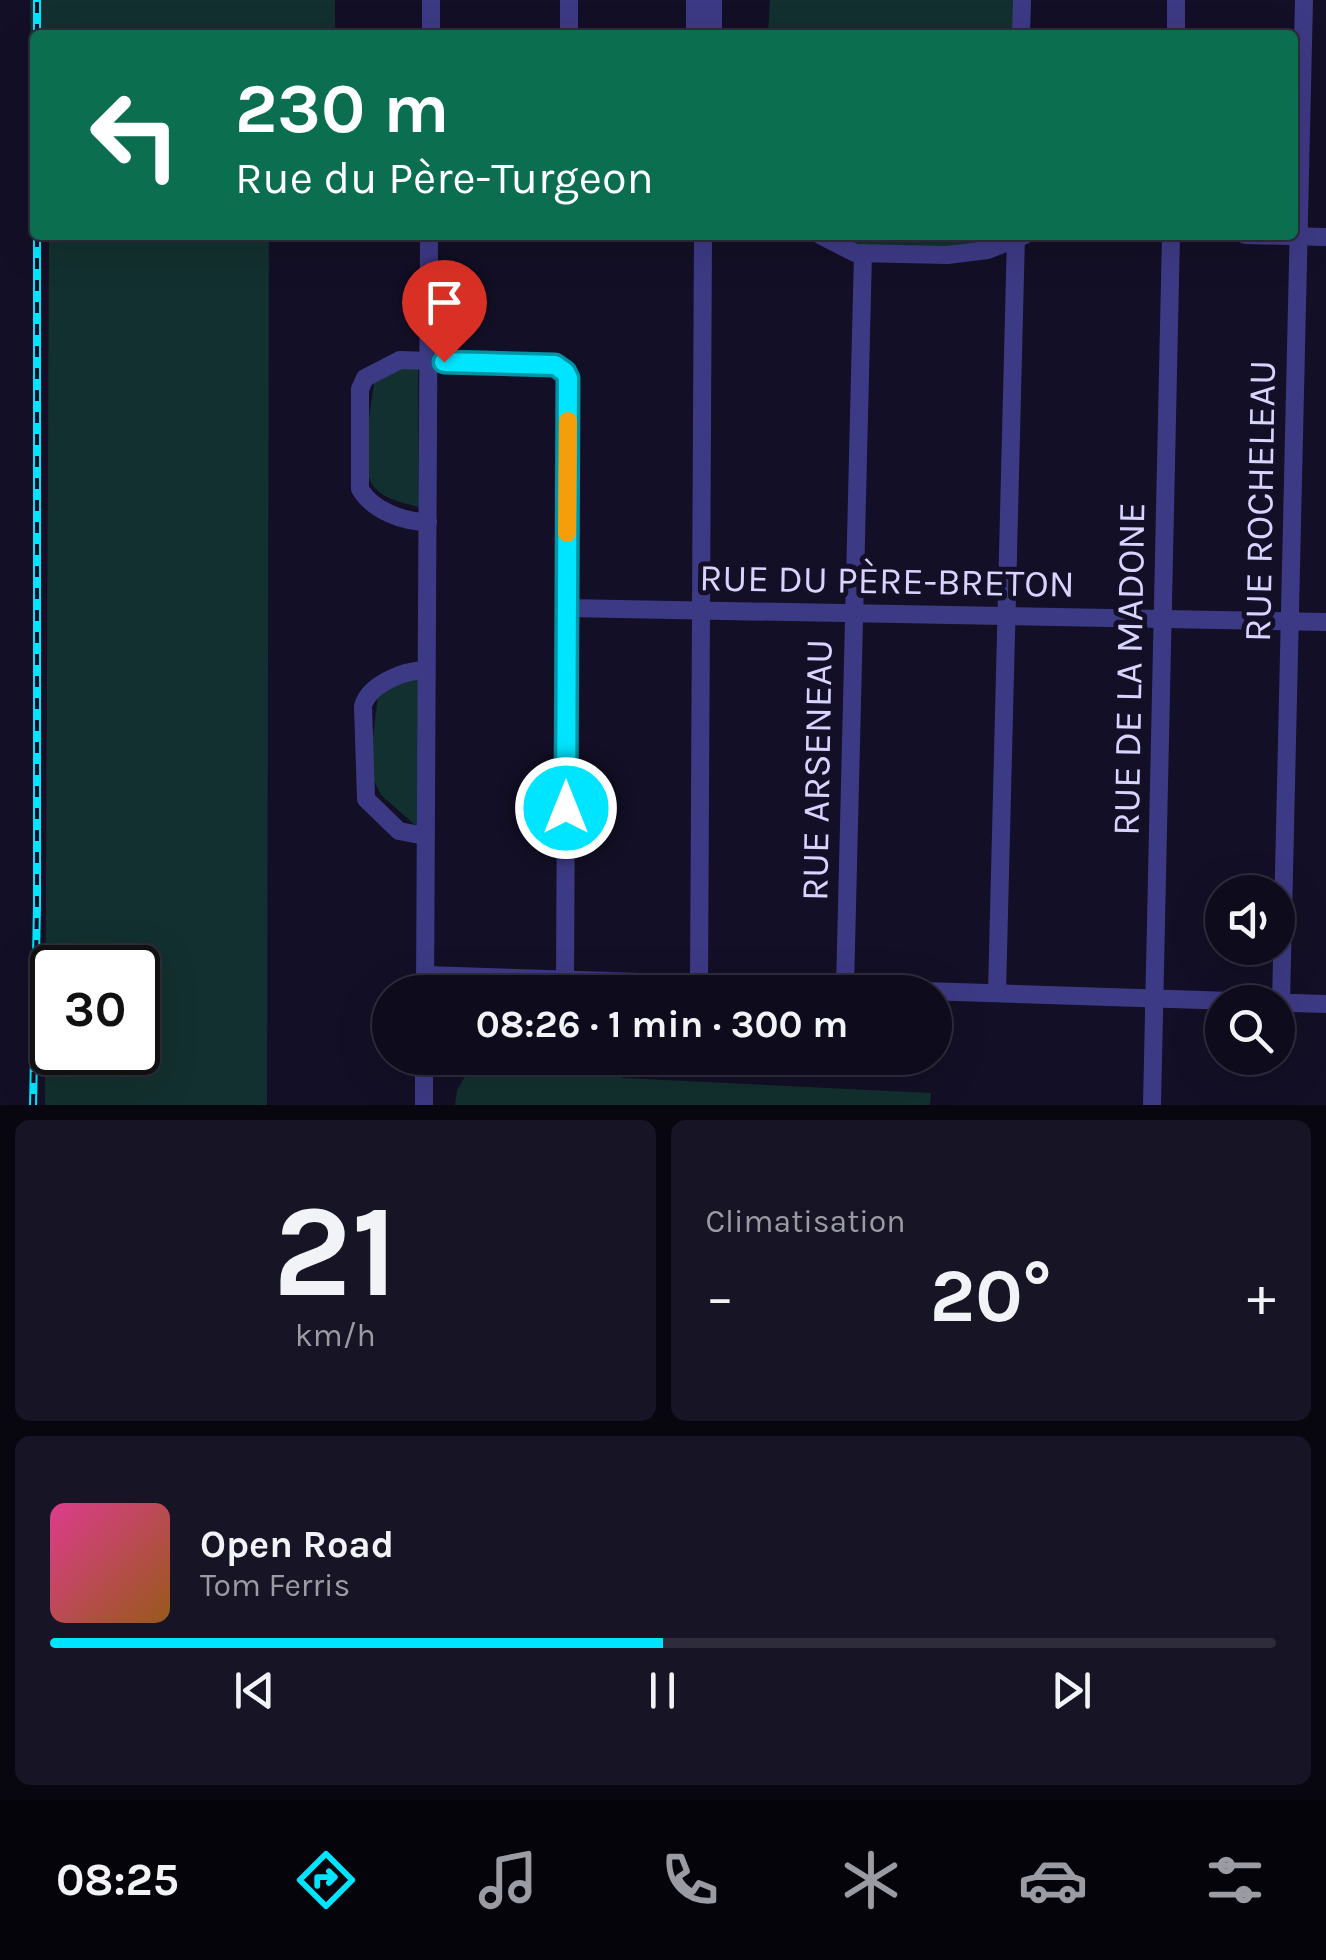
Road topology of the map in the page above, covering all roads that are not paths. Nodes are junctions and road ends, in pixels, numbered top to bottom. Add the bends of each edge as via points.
1 (432, 0) edge
2 (569, 0) edge
3 (1022, 0) edge
4 (1176, 0) edge
5 (1304, 0) edge
6 (704, 2) edge
7 (431, 30) edge
8 (569, 30) edge
9 (696, 30) edge
10 (712, 30) edge
11 (1021, 30) edge
12 (1176, 30) edge
13 (1299, 236) junction
14 (1326, 237) edge
15 (430, 240) edge
16 (703, 240) edge
17 (829, 240) edge
18 (1010, 240) edge
19 (1019, 240) edge
20 (1171, 240) edge
21 (863, 254) junction
22 (428, 360) junction
23 (428, 522) junction
24 (567, 608) junction
25 (702, 610) junction
26 (854, 613) junction
27 (1006, 616) junction
28 (1162, 619) junction
29 (1290, 622) junction
30 (1326, 622) edge
31 (426, 670) junction
32 (425, 836) junction
33 (425, 975) edge
34 (565, 975) edge
35 (699, 975) edge
36 (845, 975) edge
37 (1281, 985) edge
38 (952, 992) edge
39 (996, 994) junction
40 (1154, 998) junction
41 (1205, 1000) edge
42 (1295, 1003) edge
43 (1326, 1004) edge
44 (424, 1075) edge
45 (424, 1105) edge
46 (1152, 1105) edge

1 - 7 street
2 - 8 street
3 - 11 street
4 - 12 street
5 - 13 street, RUE ROCHELEAU
6 - 9 street
6 - 10 street
13 - 14 street
13 - 29 street, RUE ROCHELEAU
15 - 22 street
16 - 25 street
17 - 21 street
18 - 21 street via 969,253
19 - 27 street
20 - 28 street, RUE DE LA MADONE
21 - 26 street, RUE ARSENEAU
22 - 23 street
22 - 23 street via 396,361 362,381 359,482 373,505
22 - 24 street via 555,365 565,372
23 - 31 street
24 - 25 street, RUE DU PÈRE-BRETON
24 - 34 street
25 - 26 street, RUE DU PÈRE-BRETON
25 - 35 street
26 - 27 street, RUE DU PÈRE-BRETON
26 - 36 street, RUE ARSENEAU
27 - 28 street, RUE DU PÈRE-BRETON
27 - 39 street
28 - 29 street, RUE DU PÈRE-BRETON
28 - 40 street, RUE DE LA MADONE
29 - 30 street, RUE DU PÈRE-BRETON
29 - 37 street, RUE ROCHELEAU
31 - 32 street
31 - 32 street via 407,672 370,693 363,722 366,799 399,831
32 - 33 street
38 - 39 street
39 - 40 street
40 - 41 street
40 - 46 street, RUE DE LA MADONE
42 - 43 street
44 - 45 street

